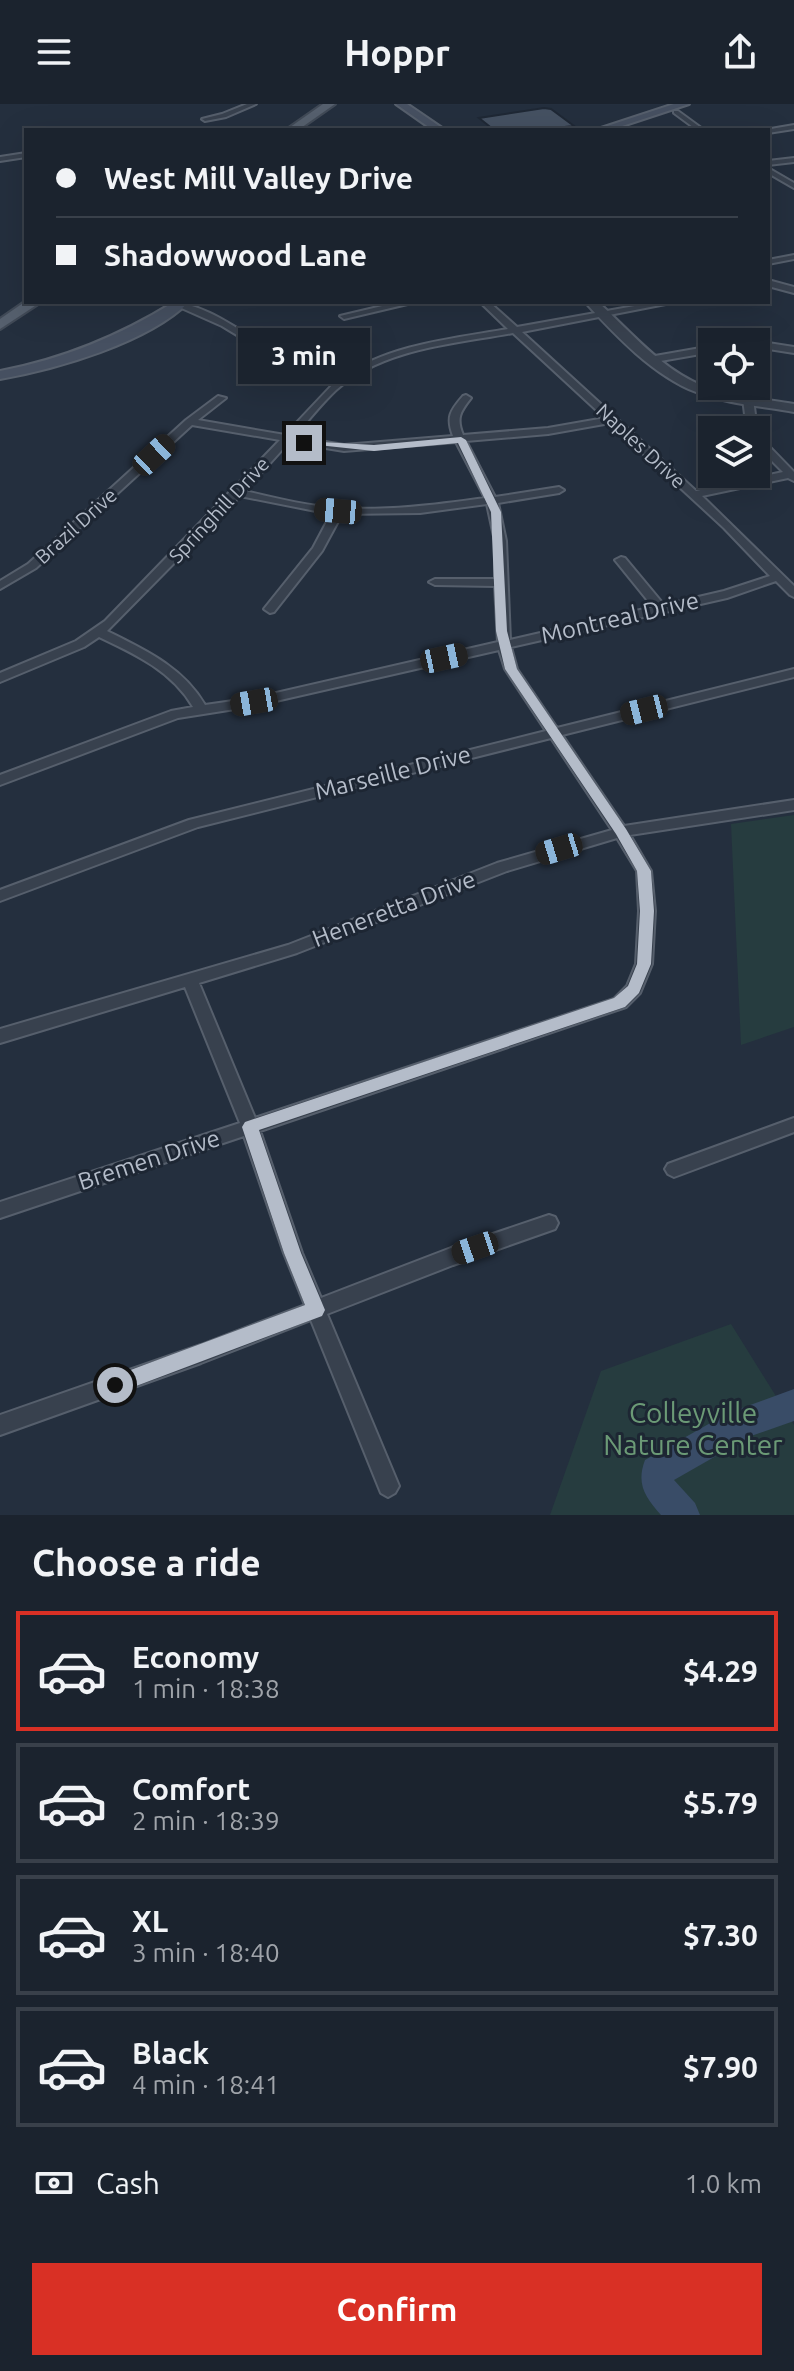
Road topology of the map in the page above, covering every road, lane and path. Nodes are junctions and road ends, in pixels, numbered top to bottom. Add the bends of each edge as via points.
1 (253, 104) edge
2 (330, 104) edge
3 (401, 104) edge
4 (679, 110) edge
5 (205, 119) dead end
6 (794, 127) edge
7 (294, 128) edge
8 (437, 128) edge
9 (608, 128) edge
10 (626, 128) edge
11 (698, 128) edge
12 (770, 131) edge
13 (24, 155) edge
14 (0, 159) edge
15 (794, 160) edge
16 (770, 163) edge
17 (770, 171) edge
18 (794, 186) edge
19 (794, 257) edge
20 (770, 262) edge
21 (770, 284) edge
22 (794, 290) edge
23 (31, 304) edge
24 (173, 304) edge
25 (174, 304) edge
26 (177, 304) edge
27 (402, 304) edge
28 (486, 304) edge
29 (593, 304) edge
30 (662, 304) edge
31 (607, 315) junction
32 (344, 316) dead end
33 (0, 324) edge
34 (516, 331) junction
35 (770, 346) edge
36 (794, 350) edge
37 (698, 351) edge
38 (655, 359) junction
39 (0, 368) edge
40 (0, 375) edge
41 (342, 380) junction
42 (698, 388) edge
43 (221, 398) dead end
44 (466, 398) dead end
45 (753, 400) edge
46 (794, 408) edge
47 (612, 420) junction
48 (190, 422) junction
49 (286, 440) junction
50 (461, 440) junction
51 (770, 453) edge
52 (792, 476) edge
53 (559, 490) dead end
54 (238, 492) junction
55 (694, 495) junction
56 (491, 500) junction
57 (338, 511) junction
58 (621, 560) dead end
59 (778, 577) junction
60 (435, 582) dead end
61 (500, 583) junction
62 (0, 586) edge
63 (794, 593) edge
64 (270, 609) dead end
65 (661, 609) junction
66 (99, 632) junction
67 (504, 644) junction
68 (794, 673) edge
69 (0, 678) edge
70 (201, 710) junction
71 (554, 732) junction
72 (0, 780) edge
73 (794, 805) edge
74 (621, 832) junction
75 (0, 896) edge
76 (190, 981) junction
77 (0, 1036) edge
78 (794, 1125) edge
79 (250, 1127) junction
80 (674, 1169) dead end
81 (0, 1210) edge
82 (549, 1223) dead end
83 (316, 1310) junction
84 (0, 1425) edge
85 (388, 1486) dead end

1 - 5 street
2 - 7 main road
3 - 8 main road
4 - 9 main road
4 - 10 main road
4 - 11 street
6 - 12 street
13 - 14 street
15 - 16 street
17 - 18 street
19 - 20 street
21 - 22 street
23 - 33 main road
24 - 39 main road via 94,343
25 - 40 main road via 129,336 95,351
26 - 41 street via 225,324 286,361
27 - 32 street
28 - 34 street, Naples Drive
29 - 31 street
30 - 31 street, Springhill Drive
31 - 34 street, Springhill Drive
31 - 38 street
34 - 41 street, Springhill Drive via 403,351
34 - 47 street, Naples Drive
35 - 36 street
37 - 38 street
38 - 42 street
41 - 49 street, Springhill Drive
43 - 48 street, Brazil Drive
44 - 50 street, Bremen Drive via 454,413
45 - 46 street
47 - 50 street
47 - 55 street, Naples Drive
48 - 49 street
48 - 62 street, Brazil Drive via 43,556
49 - 50 street via 344,448
49 - 54 street, Springhill Drive
50 - 56 street, Bremen Drive
51 - 52 street
52 - 55 street
53 - 56 street
54 - 57 street
54 - 66 street, Springhill Drive
55 - 59 street, Naples Drive
56 - 57 street
56 - 61 street, Bremen Drive via 499,526
57 - 64 street via 318,549
58 - 65 street
59 - 63 street, Naples Drive
59 - 65 street, Montreal Drive
60 - 61 street
61 - 67 street, Bremen Drive
65 - 67 street, Montreal Drive
66 - 69 street, Springhill Drive
66 - 70 street via 180,678
67 - 70 street, Montreal Drive
67 - 71 street, Bremen Drive via 511,669
68 - 71 street, Marseille Drive
70 - 72 street, Montreal Drive via 152,720
71 - 74 street, Bremen Drive
71 - 75 street, Marseille Drive via 194,823
73 - 74 street, Heneretta Drive
74 - 76 street, Heneretta Drive via 502,867 331,935
74 - 79 street, Bremen Drive via 644,871 647,911 644,964 634,989 620,1003
76 - 77 street, Heneretta Drive
76 - 79 street
78 - 80 street
79 - 81 street, Bremen Drive
79 - 83 street
82 - 83 street
83 - 84 street
83 - 85 street

